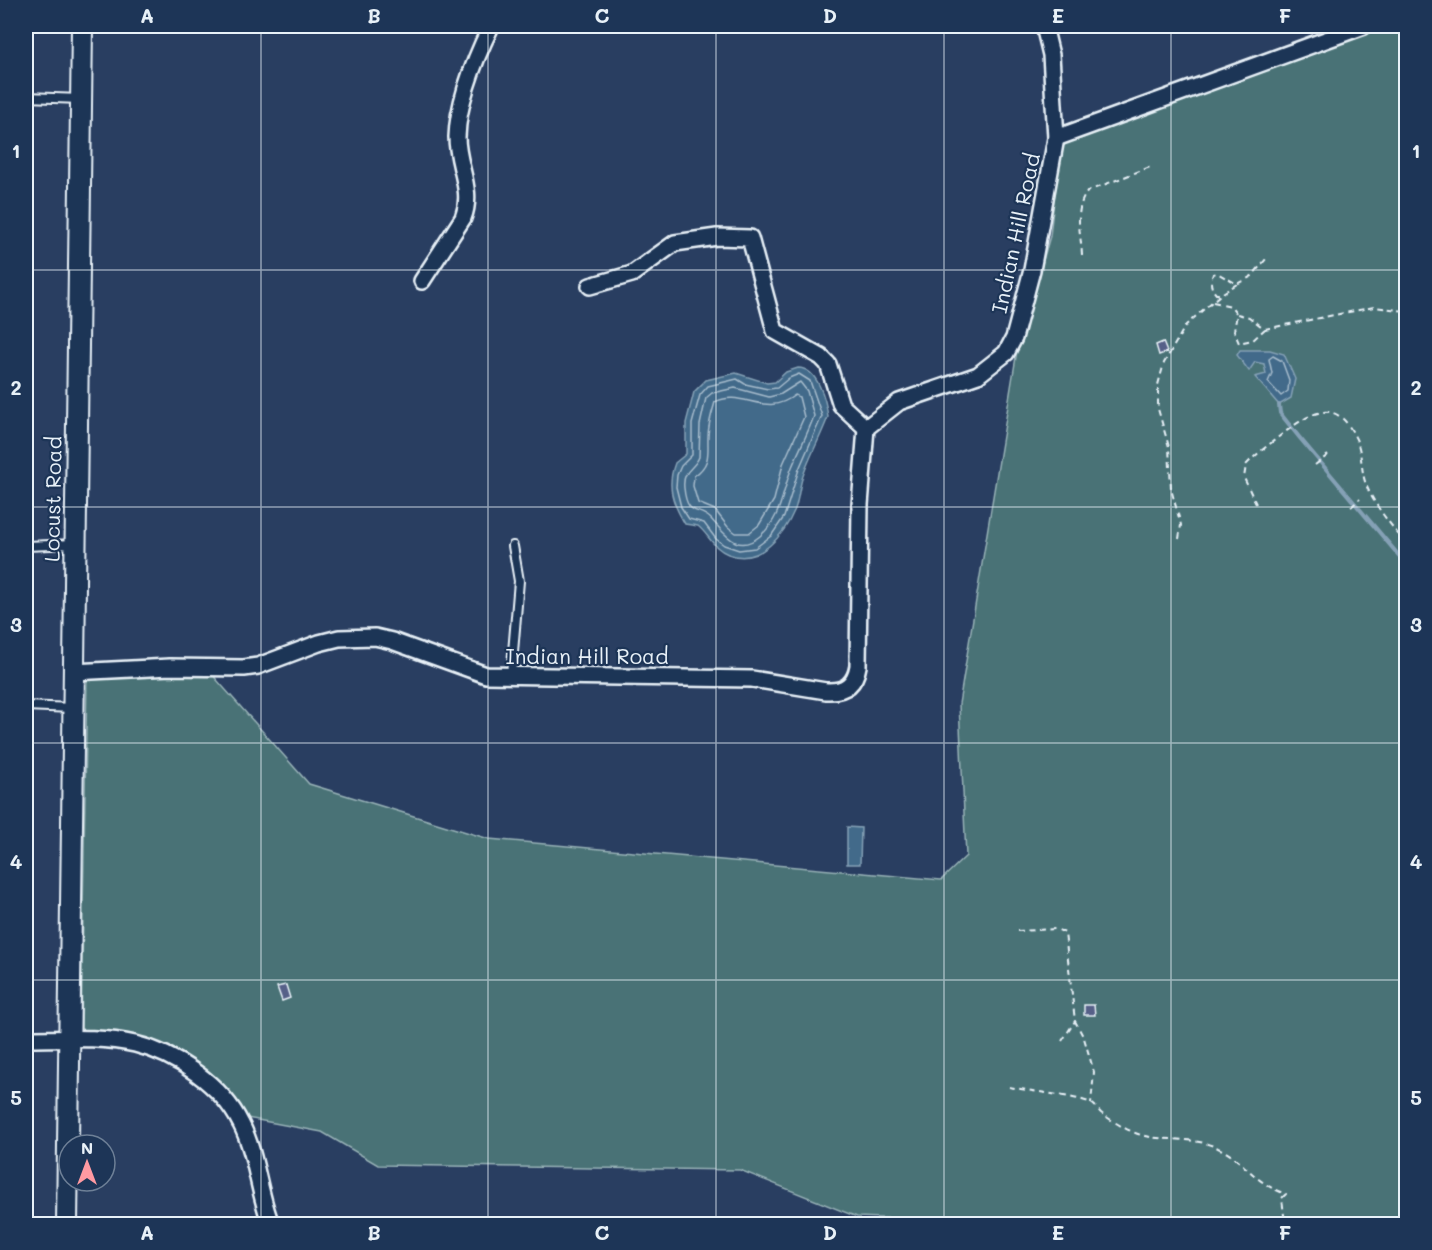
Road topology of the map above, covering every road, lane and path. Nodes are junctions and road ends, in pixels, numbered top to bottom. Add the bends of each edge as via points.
1 (82, 26) edge
2 (491, 26) edge
3 (1044, 26) edge
4 (1364, 26) edge
5 (26, 98) edge
6 (81, 99) junction
7 (1056, 138) junction
8 (1150, 166) dead end
9 (1082, 255) dead end
10 (1266, 259) dead end
11 (422, 281) dead end
12 (1237, 284) junction
13 (590, 286) dead end
14 (1221, 294) junction
15 (1213, 302) junction
16 (1407, 311) edge
17 (1237, 314) junction
18 (1264, 328) junction
19 (866, 428) junction
20 (1328, 455) dead end
21 (1315, 465) dead end
22 (1360, 499) dead end
23 (1256, 504) dead end
24 (1351, 507) dead end
25 (1179, 539) dead end
26 (75, 544) junction
27 (1407, 544) edge
28 (26, 546) edge
29 (513, 546) dead end
30 (74, 672) junction
31 (511, 676) junction
32 (26, 706) edge
33 (73, 708) junction
34 (1017, 931) dead end
35 (1075, 1021) junction
36 (26, 1039) edge
37 (69, 1039) junction
38 (1062, 1041) dead end
39 (1009, 1087) dead end
40 (1091, 1103) junction
41 (66, 1224) edge
42 (271, 1224) edge
43 (1285, 1224) edge

1 - 6 street, Locust Road
2 - 11 street via 460,112 458,154 467,208
3 - 7 street, Indian Hill Road via 1051,55
4 - 7 street, Indian Hill Road
5 - 6 lane
6 - 26 street, Locust Road
7 - 19 street, Indian Hill Road via 1032,270 1014,338 1006,353 978,375 899,402
8 - 9 path via 1088,191 1078,213
10 - 12 path via 1252,276
12 - 14 path
12 - 14 path via 1213,274 1211,289
13 - 19 street via 632,274 675,243 717,237 750,238 775,331 828,364 841,405
14 - 15 path
15 - 17 path via 1231,306
15 - 25 path via 1192,317 1182,331 1164,363 1158,386 1158,409 1169,447 1172,489 1181,525
16 - 18 path via 1374,307
17 - 18 path
17 - 18 path via 1234,330 1239,343 1253,340
19 - 31 street, Indian Hill Road via 860,505 858,666 850,685 826,691 752,679
20 - 21 path
22 - 24 path
23 - 27 path via 1244,478 1246,465 1297,422 1315,411 1324,411 1343,420 1356,438 1370,494
26 - 28 lane
26 - 30 street, Locust Road
29 - 31 lane via 519,581
30 - 31 street, Indian Hill Road via 244,668 319,643 357,636 392,640 477,674
30 - 33 street, Locust Road
32 - 33 lane
33 - 37 street, Locust Road
34 - 35 path via 1056,929 1065,933
35 - 38 path
35 - 40 path via 1094,1072
36 - 37 street
37 - 41 street, Locust Road
37 - 42 street via 134,1043 155,1050 215,1088 241,1122
39 - 40 path
40 - 43 path via 1136,1133 1159,1140 1197,1140 1221,1149 1259,1182 1286,1194 1282,1198

